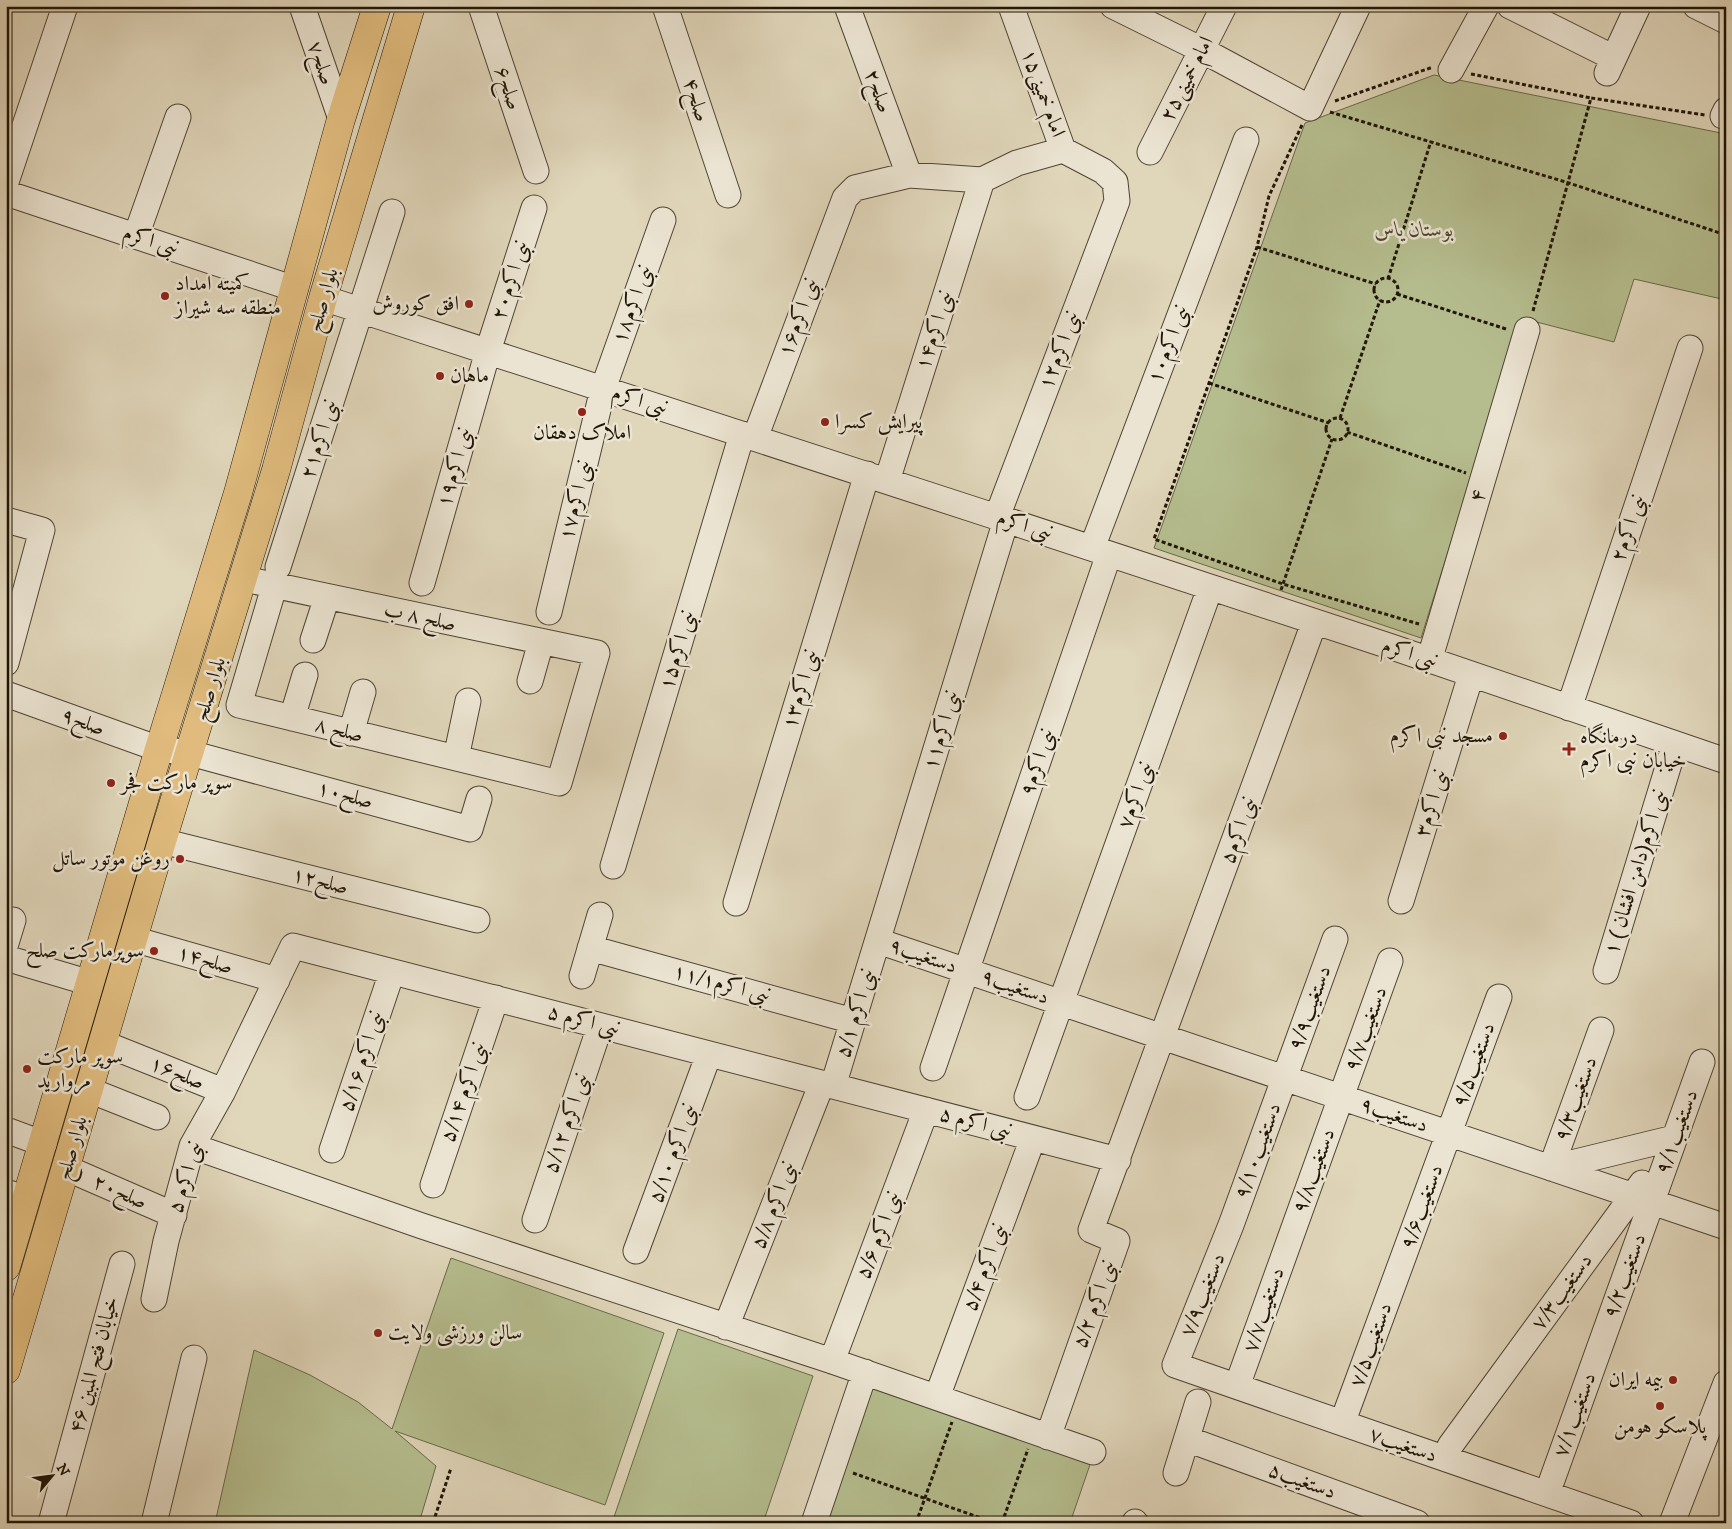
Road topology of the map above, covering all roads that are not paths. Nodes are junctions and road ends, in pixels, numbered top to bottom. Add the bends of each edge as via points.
1 (64, 6) edge
2 (302, 6) edge
3 (377, 6) edge
4 (411, 6) edge
5 (480, 6) edge
6 (665, 6) edge
7 (847, 6) edge
8 (1011, 6) edge
9 (1113, 6) edge
10 (1224, 6) edge
11 (1358, 6) edge
12 (1486, 6) edge
13 (1510, 6) edge
14 (1638, 6) edge
15 (1696, 6) edge
16 (1726, 22) edge
17 (1202, 50) junction
18 (1451, 70) dead end
19 (178, 117) dead end
20 (341, 119) junction
21 (1246, 140) dead end
22 (1063, 150) junction
23 (1150, 152) dead end
24 (536, 170) dead end
25 (909, 175) junction
26 (982, 180) junction
27 (6, 182) edge
28 (1115, 182) joint
29 (6, 193) edge
30 (728, 195) dead end
31 (534, 208) dead end
32 (392, 212) dead end
33 (663, 220) dead end
34 (136, 236) junction
35 (296, 289) junction
36 (323, 298) junction
37 (361, 310) junction
38 (1526, 333) road end
39 (1690, 348) dead end
40 (488, 352) junction
41 (603, 388) junction
42 (748, 436) junction
43 (877, 478) junction
44 (1001, 518) junction
45 (6, 520) edge
46 (1101, 551) junction
47 (276, 577) junction
48 (244, 579) junction
49 (422, 583) dead end
50 (1210, 588) junction
51 (327, 597) junction
52 (549, 612) dead end
53 (1314, 623) junction
54 (313, 640) dead end
55 (541, 642) junction
56 (1429, 661) junction
57 (6, 664) edge
58 (305, 675) dead end
59 (1471, 675) junction
60 (530, 681) dead end
61 (363, 692) dead end
62 (6, 694) edge
63 (468, 700) dead end
64 (1569, 708) junction
65 (292, 718) junction
66 (351, 733) junction
67 (1675, 744) junction
68 (159, 749) junction
69 (190, 753) junction
70 (456, 758) junction
71 (1726, 761) edge
72 (559, 783) joint
73 (479, 799) dead end
74 (162, 841) junction
75 (614, 866) dead end
76 (1401, 901) dead end
77 (736, 903) dead end
78 (600, 915) dead end
79 (477, 920) dead end
80 (133, 939) junction
81 (1336, 939) dead end
82 (878, 941) junction
83 (590, 948) junction
84 (6, 958) edge
85 (1390, 962) dead end
86 (1606, 970) dead end
87 (967, 971) junction
88 (392, 972) junction
89 (582, 976) dead end
90 (277, 980) junction
91 (90, 982) junction
92 (496, 998) junction
93 (1499, 998) dead end
94 (1062, 1003) junction
95 (853, 1020) junction
96 (600, 1026) junction
97 (1602, 1030) dead end
98 (1163, 1037) junction
99 (103, 1043) junction
100 (709, 1054) junction
101 (1702, 1062) dead end
102 (933, 1068) dead end
103 (1285, 1078) junction
104 (828, 1084) junction
105 (89, 1090) junction
106 (223, 1091) junction
107 (1027, 1097) dead end
108 (1341, 1097) junction
109 (926, 1110) junction
110 (157, 1117) dead end
111 (6, 1130) edge
112 (1449, 1134) junction
113 (1033, 1138) junction
114 (1674, 1138) junction
115 (44, 1144) junction
116 (192, 1146) junction
117 (332, 1150) dead end
118 (1118, 1160) junction
119 (66, 1168) junction
120 (1551, 1168) junction
121 (433, 1185) dead end
122 (16, 1195) edge
123 (1651, 1202) junction
124 (174, 1216) junction
125 (535, 1220) dead end
126 (1231, 1225) joint
127 (1726, 1227) edge
128 (1288, 1244) joint
129 (636, 1251) dead end
130 (122, 1264) dead end
131 (6, 1267) edge
132 (1394, 1280) joint
133 (154, 1299) dead end
134 (726, 1327) junction
135 (1598, 1349) joint
136 (194, 1358) dead end
137 (832, 1361) junction
138 (1175, 1365) joint
139 (6, 1370) edge
140 (865, 1372) junction
141 (1241, 1375) dead end
142 (1723, 1398) edge
143 (947, 1401) junction
144 (1198, 1402) dead end
145 (1347, 1410) dead end
146 (1041, 1434) junction
147 (1187, 1439) junction
148 (1450, 1446) dead end
149 (1093, 1452) dead end
150 (1176, 1473) dead end
151 (1552, 1480) dead end
152 (1680, 1521) edge
153 (51, 1523) edge
154 (154, 1523) edge
155 (814, 1523) edge
156 (1416, 1523) edge
157 (1631, 1523) edge

1 - 27 street
2 - 20 street, صلح۷
3 - 20 main road, بلوار صلح
4 - 36 main road, بلوار صلح
5 - 24 street, صلح۶
6 - 30 street, صلح۴
7 - 25 street, صلح۲
8 - 22 street, ۱۵امام خمینی
9 - 17 street
10 - 17 street, امام خمینی۲۵
11 - 17 street via 1310,108
12 - 18 street
13 - 14 street via 1611,65
15 - 16 street
17 - 23 street, امام خمینی۲۵
19 - 34 street
20 - 35 main road, بلوار صلح
21 - 46 street, نبی اکرم۱۰
22 - 26 street via 1017,163
22 - 28 street, ۱۵امام خمینی
25 - 26 street
25 - 42 street, نبی اکرم۱۶ via 856,188 845,198
26 - 43 street, نبی اکرم۱۴
28 - 44 street, نبی اکرم۱۲ via 1117,201
29 - 34 street, نبی اکرم
31 - 40 street, نبی اکرم۲۰
32 - 37 street, نبی اکرم۲۱
33 - 41 street, نبی اکرم۱۸
34 - 35 street, نبی اکرم
35 - 68 main road, بلوار صلح via 238,493
36 - 37 street, نبی اکرم
36 - 48 main road, بلوار صلح
37 - 40 street, نبی اکرم
37 - 47 street, نبی اکرم۲۱
38 - 56 street, ۴
39 - 64 street, نبی اکرم۲
40 - 41 street, نبی اکرم
40 - 49 street, نبی اکرم۱۹
41 - 42 street, نبی اکرم
41 - 52 street, نبی اکرم۱۷
42 - 43 street, نبی اکرم
42 - 75 street, نبی اکرم۱۵
43 - 44 street, نبی اکرم
43 - 77 street, نبی اکرم۱۳
44 - 46 street, نبی اکرم
44 - 82 street, نبی اکرم۱۱
45 - 57 street via 42,530
46 - 50 street, نبی اکرم
46 - 87 street, نبی اکرم۹
47 - 48 street, صلح ۸ ب
47 - 51 street, صلح ۸ ب
47 - 65 street, ۸ صلح via 239,706
48 - 69 main road, بلوار صلح
50 - 53 street, نبی اکرم
50 - 94 street, نبی اکرم۷
51 - 54 street
51 - 55 street, صلح ۸ ب
53 - 56 street, نبی اکرم
53 - 98 street, نبی اکرم۵
55 - 60 street
55 - 72 street, صلح ۸ ب via 597,653
56 - 59 street, نبی اکرم
58 - 65 street
59 - 64 street, نبی اکرم
59 - 76 street, نبی اکرم۳
61 - 66 street
62 - 68 street, صلح۹
63 - 70 street
64 - 67 street, نبی اکرم
65 - 66 street, ۸ صلح
66 - 70 street, ۸ صلح
67 - 71 street, نبی اکرم
67 - 86 street, ۱ نبی اکرم(دامن افشان )
68 - 69 street, صلح۹
68 - 91 main road, بلوار صلح
69 - 73 street, صلح۱۰ via 470,829
69 - 74 main road, بلوار صلح
70 - 72 street, ۸ صلح
74 - 79 street, صلح۱۲
74 - 80 main road, بلوار صلح
78 - 83 street
80 - 90 street, صلح۱۴
80 - 99 main road, بلوار صلح
81 - 103 street, دستغیب۹/۹
82 - 87 street, دستغیب۹
82 - 95 street, نبی اکرم ۵/۱
83 - 89 street
83 - 95 street, نبی اکرم۱۱/۱
84 - 91 street
85 - 108 street, دستغیب۹/۷
87 - 94 street, ۹دستغیب
87 - 102 street, نبی اکرم۹
88 - 90 street, نبی اکرم ۵ via 293,946
88 - 92 street, نبی اکرم ۵
88 - 117 street, نبی اکرم ۵/۱۶
90 - 106 street, نبی اکرم ۵
91 - 115 main road, بلوار صلح
92 - 96 street, نبی اکرم ۵
92 - 121 street, نبی اکرم ۵/۱۴
93 - 112 street, ۹/۵دستغیب
94 - 98 street, دستغیب۹
94 - 107 street, نبی اکرم۷
95 - 104 street, نبی اکرم ۵/۱
96 - 100 street, نبی اکرم ۵
96 - 125 street, نبی اکرم ۵/۱۲
97 - 120 street, دستغیب۹/۳
98 - 103 street, دستغیب۹
98 - 118 street
99 - 105 main road, بلوار صلح
99 - 106 street, صلح۱۶
100 - 104 street, نبی اکرم ۵
100 - 129 street, نبی اکرم ۵/۱۰
101 - 114 street, دستغیب۹/۱
103 - 108 street, دستغیب۹
103 - 126 street, دستغیب۹/۱۰
104 - 109 street, نبی اکرم ۵
104 - 134 street, نبی اکرم ۵/۸
105 - 110 street
105 - 119 main road, بلوار صلح
106 - 116 street, نبی اکرم ۵
108 - 112 street, دستغیب۹
108 - 128 street, دستغیب۹/۸
109 - 113 street, نبی اکرم ۵
109 - 137 street, نبی اکرم ۵/۶
111 - 115 street
112 - 120 street, دستغیب۹
112 - 132 street, دستغیب۹/۶
113 - 118 street, نبی اکرم ۵
113 - 143 street, نبی اکرم ۵/۴
114 - 120 street
114 - 123 street, دستغیب۹/۱
114 - 148 street, دستغیب۷/۳
115 - 122 main road, بلوار صلح
116 - 124 street, نبی اکرم ۵
116 - 134 street
118 - 146 street, نبی اکرم ۵/۲ via 1091,1230 1117,1241
119 - 124 street, صلح۲۰
119 - 139 main road, بلوار صلح
120 - 123 street, دستغیب۹
122 - 131 main road, بلوار صلح
123 - 127 street, دستغیب۹
123 - 135 street, دستغیب۹/۲
124 - 133 street, نبی اکرم ۵
126 - 138 street, دستغیب۷/۹
128 - 141 street, دستغیب۷/۷
130 - 153 street, خیابان فتح المبین ۴۶
132 - 145 street, دستغیب۷/۵
134 - 137 street
135 - 151 street, دستغیب۷/۱
136 - 154 street
137 - 140 street
138 - 157 street, دستغیب۷
140 - 143 street
140 - 155 street
142 - 152 street
143 - 146 street
144 - 147 street
146 - 149 street
147 - 150 street
147 - 156 street, دستغیب۵

